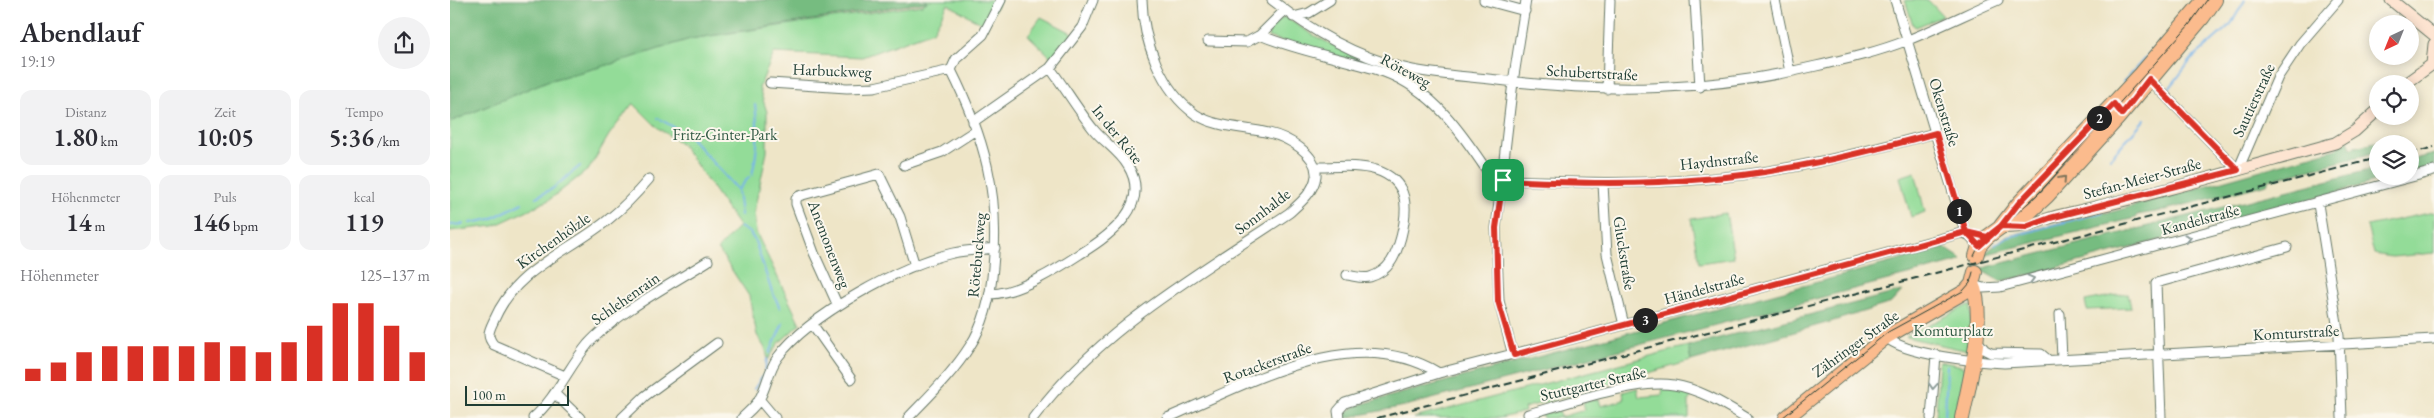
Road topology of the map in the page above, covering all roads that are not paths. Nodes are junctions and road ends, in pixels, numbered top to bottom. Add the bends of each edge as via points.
1 (1001, 0) edge
2 (1093, 0) edge
3 (1142, 0) edge
4 (1272, 0) edge
5 (1330, 0) edge
6 (1484, 0) edge
7 (1526, 0) edge
8 (1610, 0) edge
9 (1695, 0) edge
10 (1775, 0) edge
11 (1895, 0) edge
12 (1998, 0) edge
13 (2204, 0) edge
14 (2215, 0) edge
15 (2338, 0) edge
16 (2391, 0) edge
17 (1284, 10) junction
18 (1524, 12) junction
19 (1293, 17) junction
20 (1260, 35) junction
21 (2434, 35) edge
22 (1208, 40) dead end
23 (1907, 40) junction
24 (2434, 44) edge
25 (2431, 66) edge
26 (1050, 68) junction
27 (951, 70) junction
28 (1790, 72) junction
29 (2418, 75) edge
30 (2149, 79) junction
31 (1513, 82) junction
32 (770, 83) dead end
33 (1700, 87) junction
34 (1607, 89) junction
35 (2118, 109) junction
36 (2369, 118) edge
37 (975, 126) junction
38 (1936, 133) junction
39 (904, 165) dead end
40 (1315, 167) junction
41 (2238, 170) junction
42 (2434, 171) edge
43 (649, 179) dead end
44 (1503, 180) junction
45 (1603, 184) junction
46 (2037, 186) junction
47 (2047, 196) junction
48 (2318, 204) junction
49 (2029, 213) junction
50 (2050, 218) junction
51 (2003, 224) junction
52 (1966, 232) junction
53 (1980, 246) joint
54 (2287, 247) dead end
55 (995, 248) junction
56 (708, 261) dead end
57 (915, 266) junction
58 (1347, 275) dead end
59 (1973, 280) junction
60 (991, 294) junction
61 (838, 306) junction
62 (2060, 314) dead end
63 (813, 325) junction
64 (1624, 325) junction
65 (1886, 337) junction
66 (1976, 339) junction
67 (2434, 339) edge
68 (717, 343) dead end
69 (2340, 344) junction
70 (2159, 353) junction
71 (1514, 355) junction
72 (1936, 355) junction
73 (1991, 358) junction
74 (2062, 359) junction
75 (1973, 361) junction
76 (1439, 373) junction
77 (565, 376) junction
78 (852, 379) dead end
79 (555, 394) junction
80 (759, 399) junction
81 (1339, 414) edge
82 (1792, 415) edge
83 (1529, 416) edge
84 (533, 418) edge
85 (580, 418) edge
86 (622, 418) edge
87 (742, 418) edge
88 (775, 418) edge
89 (908, 418) edge
90 (1033, 418) edge
91 (1166, 418) edge
92 (1747, 418) edge
93 (1931, 418) edge
94 (1962, 418) edge
95 (2161, 418) edge
96 (2342, 418) edge

1 - 27 street via 983,35 956,58
2 - 26 street via 1082,27
3 - 40 street via 1144,25 1154,57 1167,83 1186,106 1197,115 1222,125 1280,137 1304,152
4 - 17 street, Schubertstraße
5 - 19 street via 1309,13
6 - 18 street
7 - 18 street
8 - 34 street
9 - 33 street
10 - 28 street
11 - 23 street, Okenstraße
12 - 23 street, Schubertstraße
13 - 35 main road
14 - 30 main road
15 - 41 street, Sautierstraße via 2300,44 2278,77
16 - 21 main road
17 - 19 street, Schubertstraße
17 - 20 street
18 - 31 street
19 - 31 street, Schubertstraße via 1343,45 1400,67
20 - 22 street via 1246,42
20 - 44 street, Röteweg via 1308,52 1387,73 1422,93 1446,114 1494,181
23 - 28 street, Schubertstraße via 1848,59
23 - 38 street, Okenstraße
24 - 25 main road
25 - 29 main road
26 - 37 street
26 - 60 street, In der Röte via 1095,130 1127,164 1134,176 1135,197 1130,212 1089,249 1040,277 1001,294
27 - 32 street, Harbuckweg via 874,87
27 - 37 street, Rötebuckweg
28 - 33 street, Schubertstraße
30 - 35 main road
30 - 41 street
31 - 34 street, Schubertstraße
31 - 44 street
33 - 34 street, Schubertstraße
35 - 46 main road
47 -> 35 main road
36 - 41 main road, Stefan-Meier-Straße via 2335,143
37 - 39 street via 942,152
37 - 55 street, Rötebuckweg via 992,181 996,214
38 - 45 street, Haydnstraße via 1847,157 1803,165 1705,179
38 - 52 street, Okenstraße
40 - 58 street via 1377,170 1390,177 1404,196 1406,215 1392,262 1369,278
40 - 90 street, Sonnhalde via 1313,185 1289,213 1122,326 1075,369
41 - 50 main road, Stefan-Meier-Straße
42 - 48 street, Kandelstraße
43 - 77 street, Kirchenhölzle via 608,220 539,265 514,287 491,327 488,339 494,346
44 - 45 street, Haydnstraße
44 - 71 street via 1496,228 1498,301
45 - 64 street, Gluckstraße via 1608,254
46 - 47 main road
46 - 51 main road
47 - 49 main road
59 -> 48 street, Kandelstraße via 1983,288 2000,287
48 - 69 street
49 - 50 main road, Stefan-Meier-Straße
49 - 51 main road via 2022,219
50 - 51 main road, Stefan-Meier-Straße via 2026,227
51 - 53 main road
52 - 53 street, Okenstraße
52 - 64 street, Händelstraße
54 - 70 street via 2156,283
55 - 57 street via 953,253
55 - 60 street, Rötebuckweg
56 - 77 street, Schlehenrain via 607,326 588,344
57 - 61 street
57 - 61 street, Anemonenweg via 900,217 879,174 799,196 796,204
59 - 65 main road, Zähringer Straße via 1960,296
59 - 66 main road via 1977,303
60 - 89 street, Rötebuckweg via 970,346 948,376
61 - 63 street
62 - 74 street
63 - 78 street
63 - 80 street via 778,357
64 - 71 street, Händelstraße
65 - 72 street via 1893,344
65 - 82 main road, Zähringer Straße
66 - 73 street
66 - 75 main road
67 - 69 street, Komturstraße
68 - 86 street via 645,396
69 - 70 street, Komturstraße
69 - 96 street
70 - 74 street, Komturstraße
70 - 95 street
71 - 76 street, Händelstraße
72 - 75 street
72 -> 93 street
73 - 74 street, Komturstraße via 2041,362
73 - 75 street, Komturstraße
75 - 94 main road
76 - 81 street, Händelstraße via 1345,403
76 - 91 street, Rotackerstraße via 1402,357 1340,354 1293,365
77 - 79 street, Schlehenrain
79 - 84 street, Schlehenrain
79 - 85 street
80 - 87 street
80 - 88 street
83 - 92 street, Stuttgarter Straße via 1635,386 1675,385 1705,395

